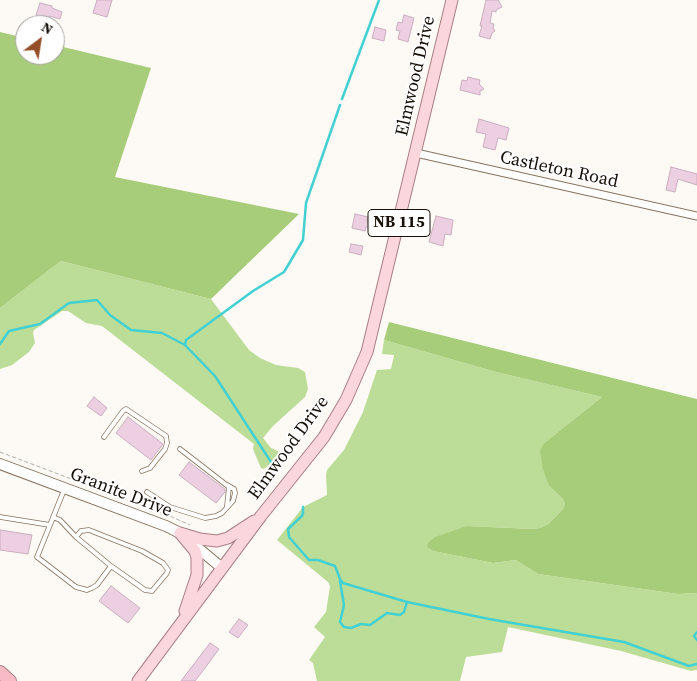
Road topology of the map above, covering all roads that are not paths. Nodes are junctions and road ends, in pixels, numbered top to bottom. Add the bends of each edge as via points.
1 (452, 0) edge
2 (416, 153) junction
3 (697, 216) edge
4 (104, 437) dead end
5 (180, 449) dead end
6 (0, 464) edge
7 (142, 471) dead end
8 (64, 488) junction
9 (147, 492) dead end
10 (261, 516) junction
11 (0, 517) edge
12 (53, 517) junction
13 (50, 524) junction
14 (180, 533) junction
15 (76, 537) junction
16 (111, 566) junction
17 (222, 568) junction
18 (182, 620) junction
19 (0, 672) edge
20 (10, 681) edge
21 (138, 681) edge

1 - 2 main road, Elmwood Drive / NB 115
2 - 3 street, Castleton Road
2 - 10 main road, Elmwood Drive / NB 115 via 367,352 346,400 324,437
4 - 7 lane via 126,409 166,436 164,449 150,468
5 - 9 lane via 227,485 230,490 226,508 210,518 198,517 170,507
6 - 8 street, Granite Drive
8 - 12 lane
8 - 14 street, Granite Drive
10 - 14 main road via 223,540 200,540
10 - 17 main road, Elmwood Drive / NB 115
11 - 13 lane
12 - 13 lane
12 - 15 lane
13 - 16 lane via 37,557 76,587 92,588
14 - 17 street, Granite Drive
14 - 18 main road via 195,551 198,566
15 - 16 lane
15 - 16 lane via 89,530 142,551 163,563 168,570 156,588 148,592
17 - 18 main road, Elmwood Drive / NB 115
18 - 21 main road, Elmwood Drive / NB 115
19 - 20 highway

